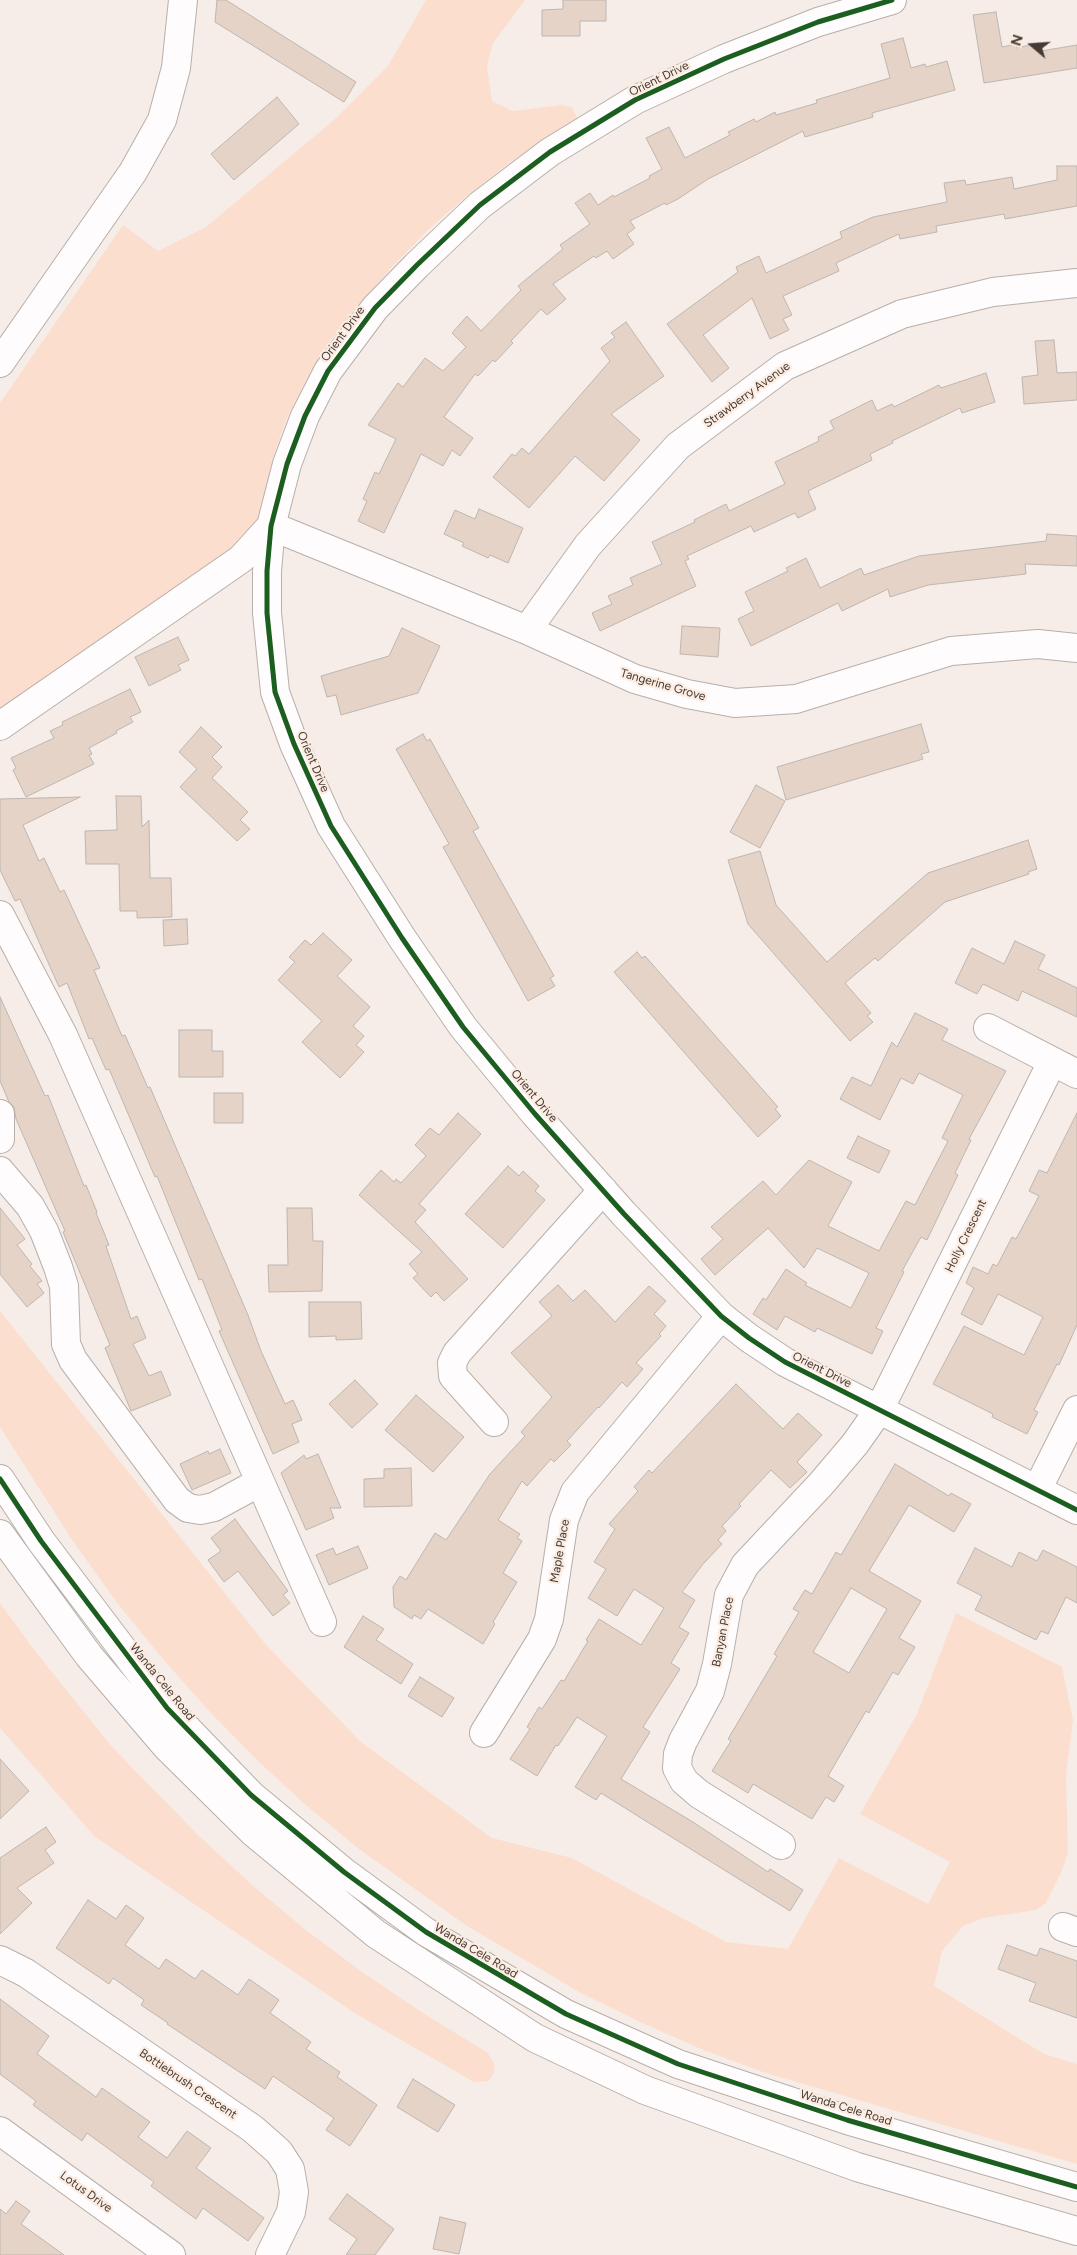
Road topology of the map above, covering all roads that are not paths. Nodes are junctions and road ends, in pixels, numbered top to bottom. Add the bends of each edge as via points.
1 (183, 0) edge
2 (892, 0) edge
3 (1077, 283) edge
4 (0, 363) edge
5 (271, 526) junction
6 (527, 630) junction
7 (1077, 648) edge
8 (0, 726) edge
9 (0, 914) edge
10 (988, 1028) dead end
11 (1052, 1062) junction
12 (1077, 1074) edge
13 (0, 1114) edge
14 (0, 1140) edge
15 (0, 1171) edge
16 (597, 1183) junction
17 (721, 1316) junction
18 (440, 1347) dead end
19 (879, 1410) junction
20 (1077, 1410) edge
21 (494, 1422) dead end
22 (0, 1479) edge
23 (260, 1482) junction
24 (1037, 1490) junction
25 (1077, 1510) edge
26 (0, 1534) edge
27 (322, 1622) dead end
28 (484, 1733) dead end
29 (781, 1845) dead end
30 (0, 1960) edge
31 (0, 2131) edge
32 (1077, 2187) edge
33 (1077, 2231) edge
34 (171, 2255) edge
35 (270, 2255) edge

1 - 4 street via 176,68 162,120 133,172
2 - 5 street, Orient Drive via 818,22 724,59 635,100 550,152 480,205 375,308 328,371 305,416 287,464
3 - 6 street, Strawberry Avenue via 993,292 902,314 785,366 678,446 588,545
5 - 6 street, Tangerine Grove
5 - 8 street via 241,559
5 - 16 street, Orient Drive via 267,613 275,692 300,760 331,826 463,1027
6 - 7 street, Tangerine Grove via 634,679 735,703 796,699 951,651 1038,644
9 - 23 street via 63,1035
10 - 11 street
11 - 12 street
11 - 19 street, Holly Crescent
13 - 14 street
15 - 23 street via 30,1206 58,1267 64,1286 66,1344 73,1360 177,1500 188,1508 214,1507
16 - 17 street, Orient Drive
16 - 18 street
16 - 21 street via 452,1363 453,1376
17 - 19 street, Orient Drive via 785,1362
17 - 28 street, Maple Place via 575,1492 564,1520 549,1618 542,1639
19 - 24 street, Orient Drive
19 - 29 street, Banyan Place via 821,1484 745,1565 729,1594 718,1664 710,1691 678,1754 677,1768 684,1781 699,1794
20 - 24 street
22 - 32 street, Wanda Cele Road via 40,1541 168,1708 252,1795 344,1872 426,1932 566,2014 678,2064 847,2120
23 - 27 street
24 - 25 street, Orient Drive
26 - 33 street via 89,1656 166,1746 254,1833 376,1934 535,2038 645,2090 857,2166
30 - 35 street, Bottlebrush Crescent via 26,1973 229,2112 279,2152 290,2169 294,2192 292,2212
31 - 34 street, Lotus Drive

